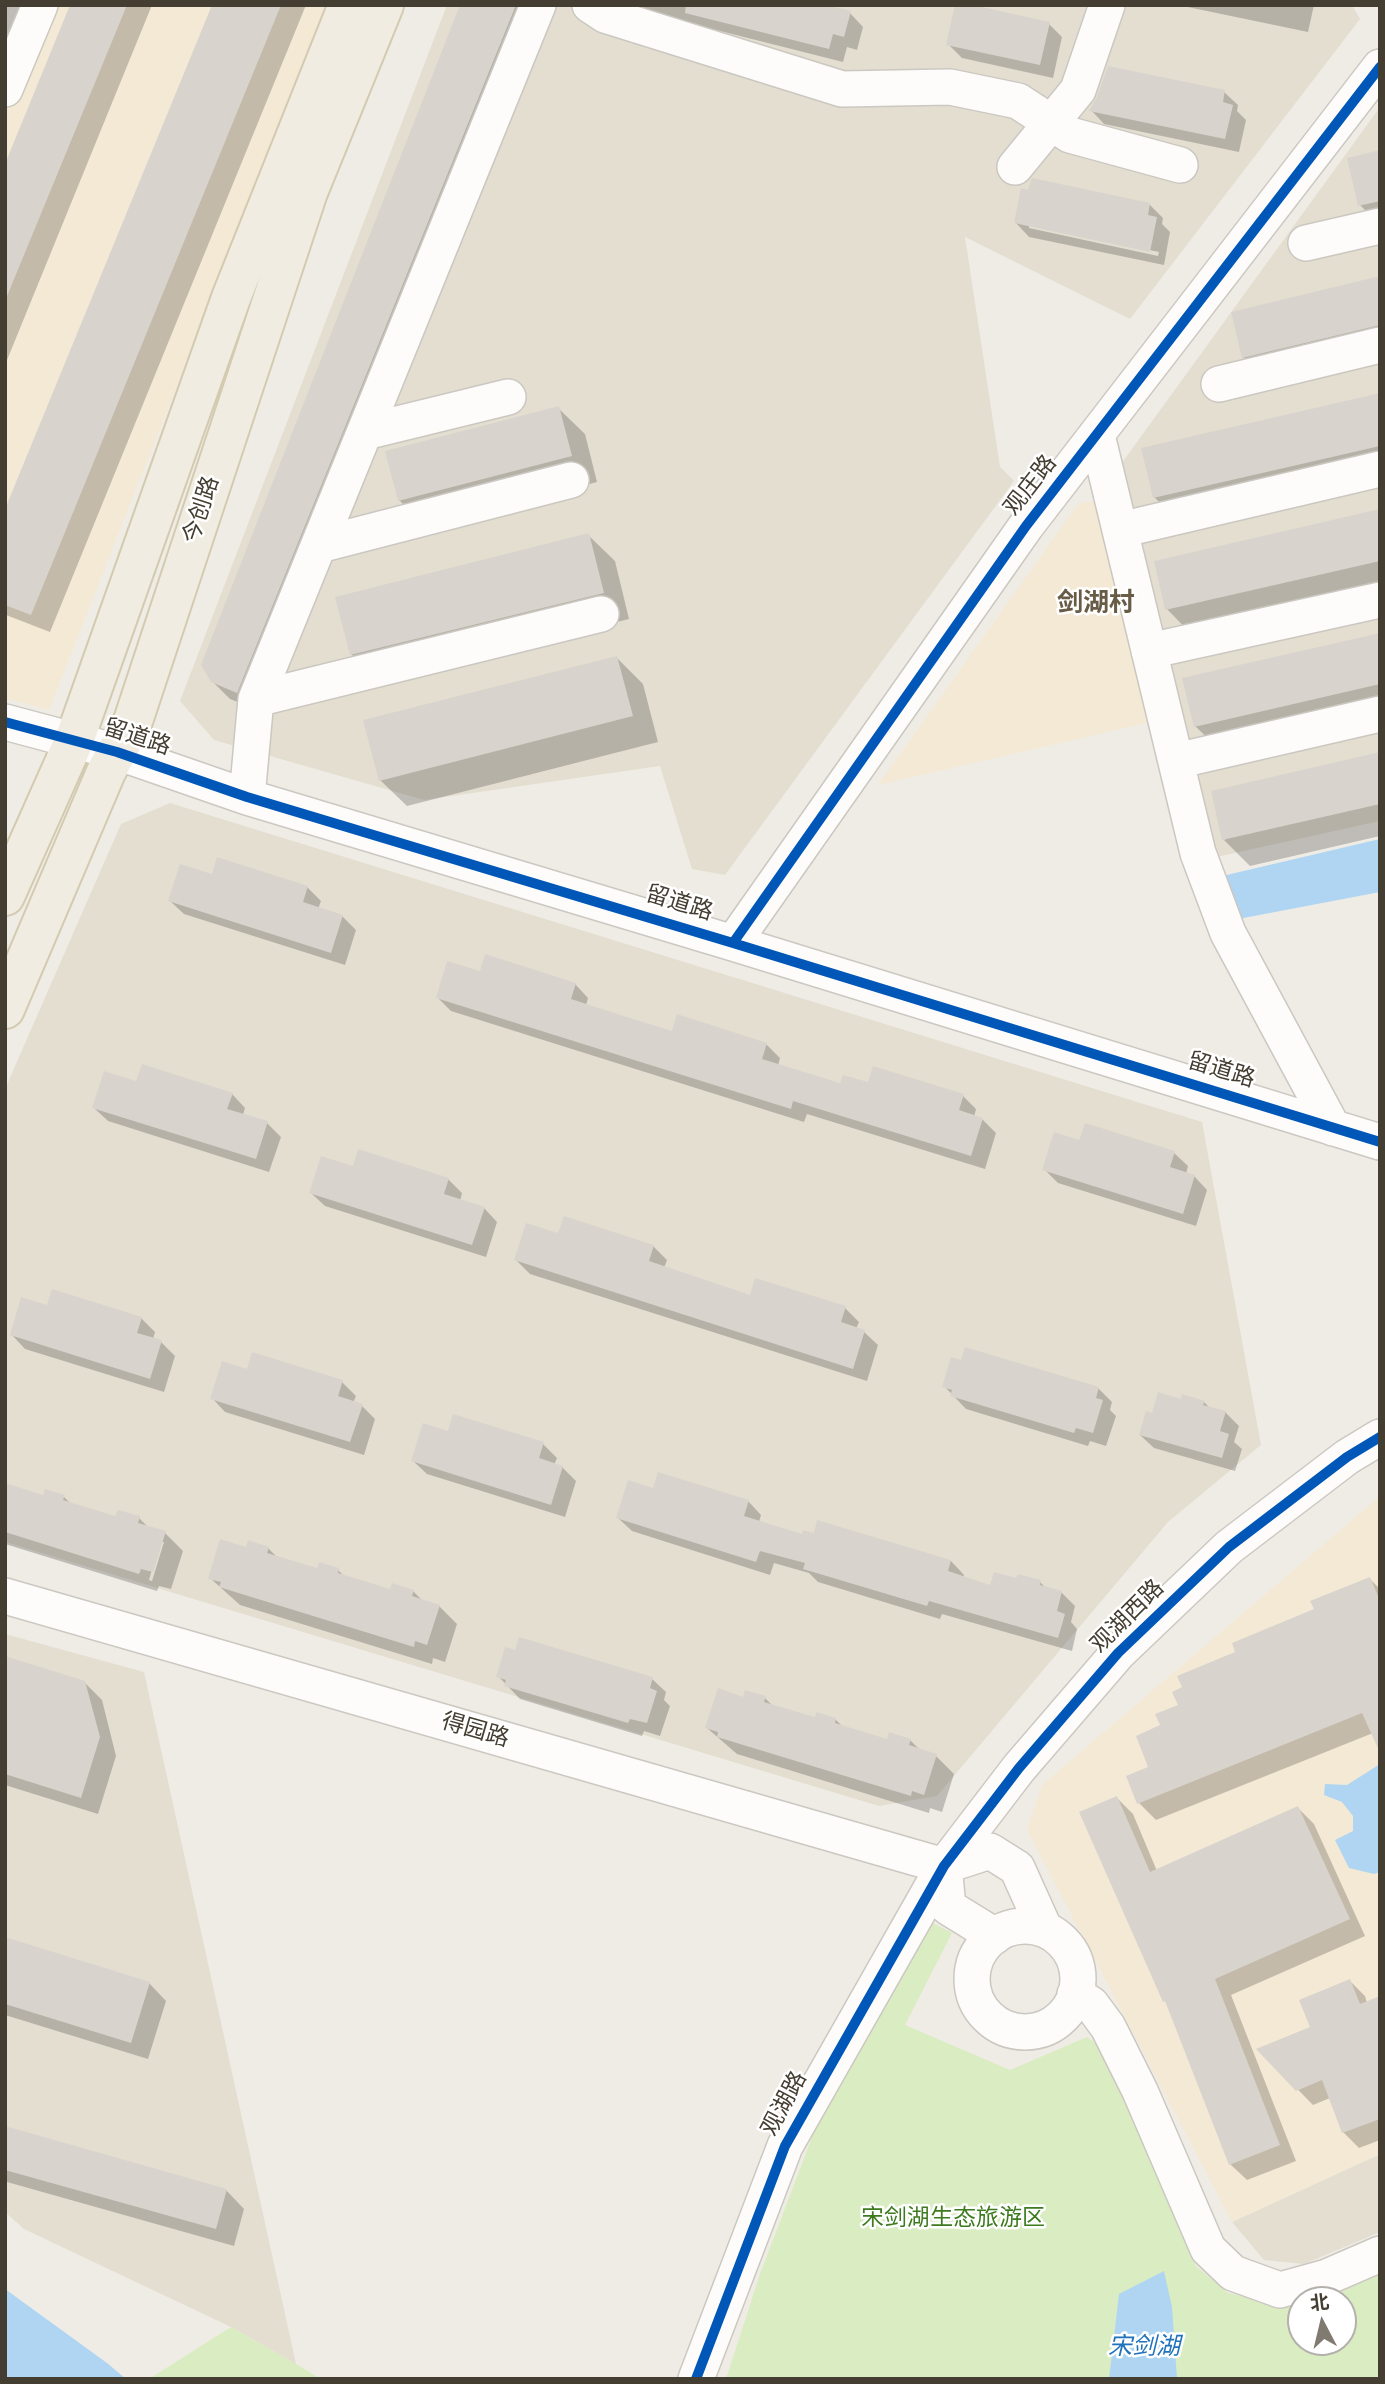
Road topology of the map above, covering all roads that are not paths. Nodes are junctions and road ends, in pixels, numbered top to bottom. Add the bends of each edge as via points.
1 (40, 5) edge
2 (348, 5) edge
3 (384, 5) edge
4 (538, 5) edge
5 (590, 5) edge
6 (1107, 5) edge
7 (1380, 67) edge
8 (5, 89) edge
9 (1052, 122) junction
10 (1180, 165) dead end
11 (1015, 167) dead end
12 (1380, 226) edge
13 (1306, 243) dead end
14 (1380, 345) edge
15 (1219, 384) dead end
16 (508, 397) dead end
17 (365, 432) junction
18 (1097, 435) junction
19 (1380, 470) edge
20 (571, 480) dead end
21 (1120, 530) junction
22 (319, 545) junction
23 (1380, 600) edge
24 (601, 614) dead end
25 (1149, 651) junction
26 (256, 699) junction
27 (1380, 713) edge
28 (5, 722) edge
29 (74, 741) junction
30 (117, 752) junction
31 (1176, 761) junction
32 (247, 797) junction
33 (5, 896) edge
34 (733, 943) junction
35 (5, 1009) edge
36 (1333, 1128) junction
37 (1380, 1142) edge
38 (1380, 1437) edge
39 (5, 1596) edge
40 (944, 1866) junction
41 (1045, 1930) junction
42 (995, 1936) junction
43 (1075, 1994) junction
44 (1380, 2254) edge
45 (696, 2379) edge

1 - 8 street
2 - 29 main road, 今创路 via 231,298
3 - 30 main road, 今创路 via 308,192 133,721
4 - 17 street
5 - 9 street via 605,15 842,89 950,87 1018,101
6 - 9 street via 1078,90
7 - 18 street, 观庄路
9 - 10 street via 1070,135
9 - 11 street
12 - 13 street
14 - 15 street
16 - 17 street
17 - 22 street
18 - 21 street
18 - 34 street, 观庄路 via 1018,537
19 - 21 street
20 - 22 street
21 - 25 street
22 - 26 street
23 - 25 street
24 - 26 street
25 - 31 street
26 - 32 street
27 - 31 street
28 - 29 street, 留道路
29 - 30 street, 留道路
29 - 33 main road, 今创路
30 - 32 street, 留道路
30 - 35 main road, 今创路
31 - 36 street via 1198,853 1228,933
32 - 34 street, 留道路
34 - 36 street, 留道路
36 - 37 street, 留道路
38 - 40 street, 观湖西路 via 1229,1547 1118,1653 1019,1768
39 - 40 street, 得园路
40 - 41 street via 990,1851 1017,1868
40 - 42 street via 948,1907
40 - 45 street, 观湖路 via 785,2146
41 - 42 street via 1011,1928
41 - 43 street via 1071,1953 1077,1970
42 - 43 street via 974,1962 971,1979 982,2012 995,2023 1028,2032 1045,2028 1060,2018
43 - 44 street via 1091,2004 1108,2027 1208,2249 1233,2273 1280,2290 1327,2277

